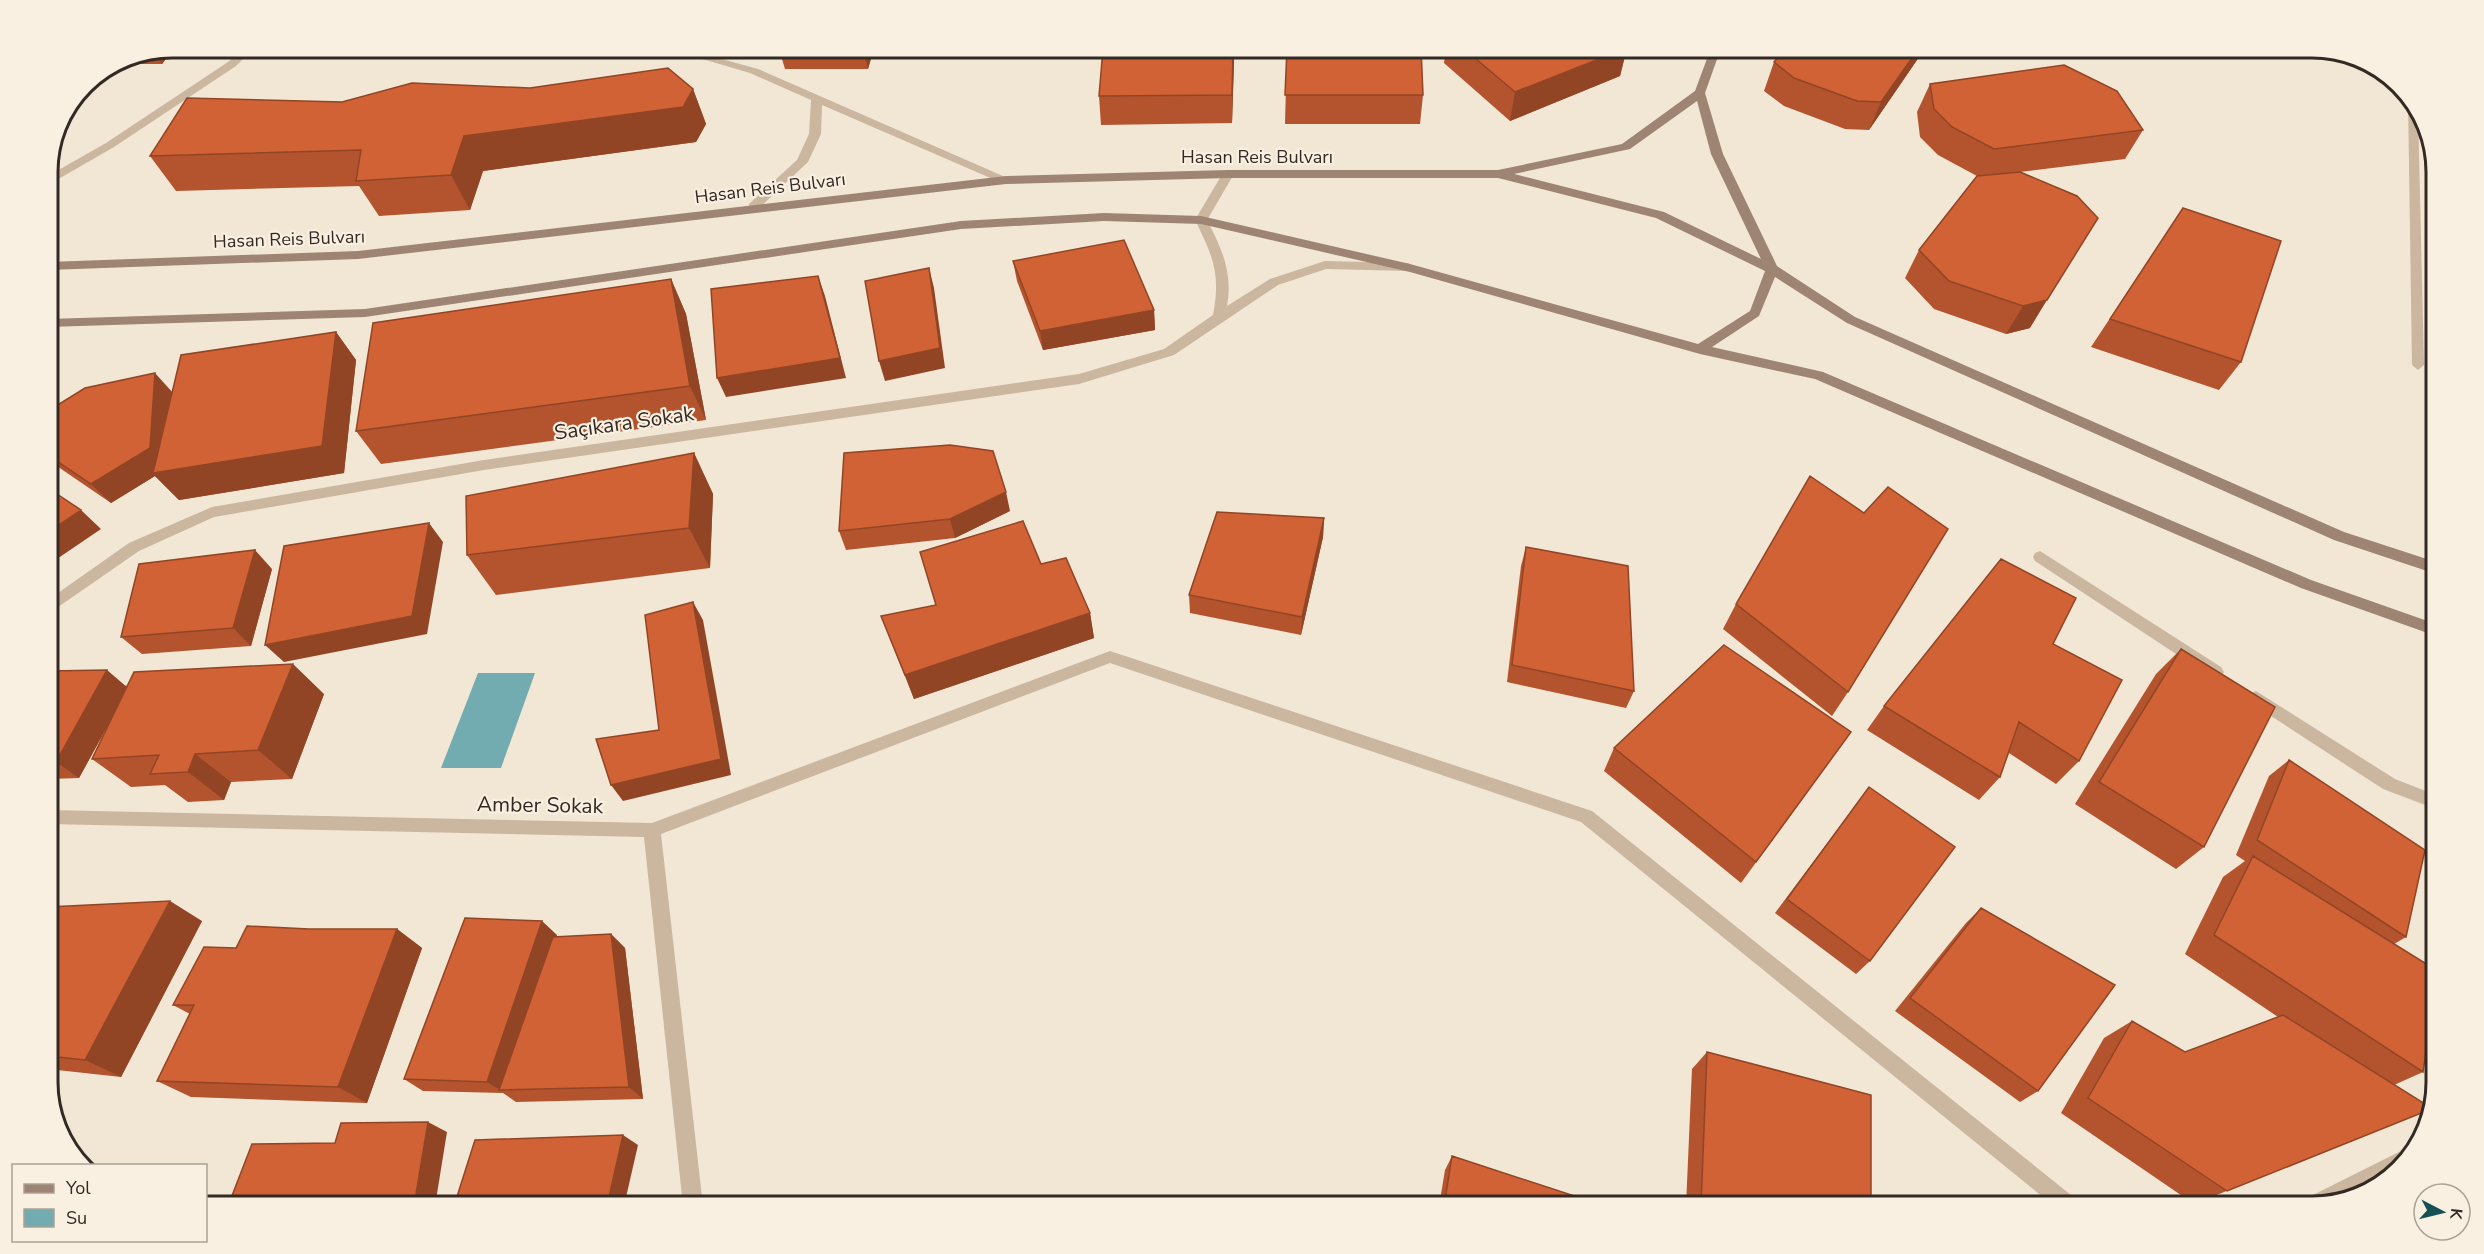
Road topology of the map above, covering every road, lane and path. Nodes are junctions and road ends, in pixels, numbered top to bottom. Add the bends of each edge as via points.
1 (1712, 58) edge
2 (237, 59) edge
3 (709, 59) edge
4 (1700, 93) junction
5 (817, 98) junction
6 (2412, 119) edge
7 (1228, 174) junction
8 (1498, 174) junction
9 (59, 175) edge
10 (1006, 180) junction
11 (753, 207) junction
12 (1201, 220) junction
13 (59, 266) edge
14 (1410, 267) junction
15 (1772, 270) junction
16 (1219, 317) junction
17 (59, 322) edge
18 (1700, 349) junction
19 (2418, 365) dead end
20 (2040, 557) dead end
21 (2425, 565) edge
22 (59, 600) edge
23 (2426, 626) edge
24 (2426, 798) edge
25 (59, 817) edge
26 (652, 830) junction
27 (2383, 1170) edge
28 (2339, 1192) edge
29 (692, 1196) edge
30 (2057, 1196) edge

1 - 4 main road
2 - 9 street
3 - 5 street via 754,71
4 - 8 main road via 1626,147
4 - 15 main road via 1717,154
5 - 10 street
5 - 11 street via 815,134 802,162
6 - 19 street
7 - 8 main road, Hasan Reis Bulvarı
7 - 10 main road, Hasan Reis Bulvarı
7 - 12 street
8 - 15 main road via 1660,215
10 - 11 main road, Hasan Reis Bulvarı
11 - 13 main road, Hasan Reis Bulvarı via 358,255
12 - 14 main road
12 - 16 street via 1222,263 1226,285
12 - 17 main road via 1104,217 961,225 365,314
14 - 16 street, Saçıkara Sokak via 1325,265 1274,282
14 - 18 main road
15 - 18 main road via 1755,313
15 - 21 main road via 1851,321 2339,536
16 - 22 street, Saçıkara Sokak via 1169,352 1079,379 484,465 212,512 134,547
18 - 23 main road via 1818,375 2306,584
20 - 24 street via 2389,784
25 - 26 street, Amber Sokak
26 - 29 street
26 - 30 street via 1110,657 1586,816
27 - 28 street

